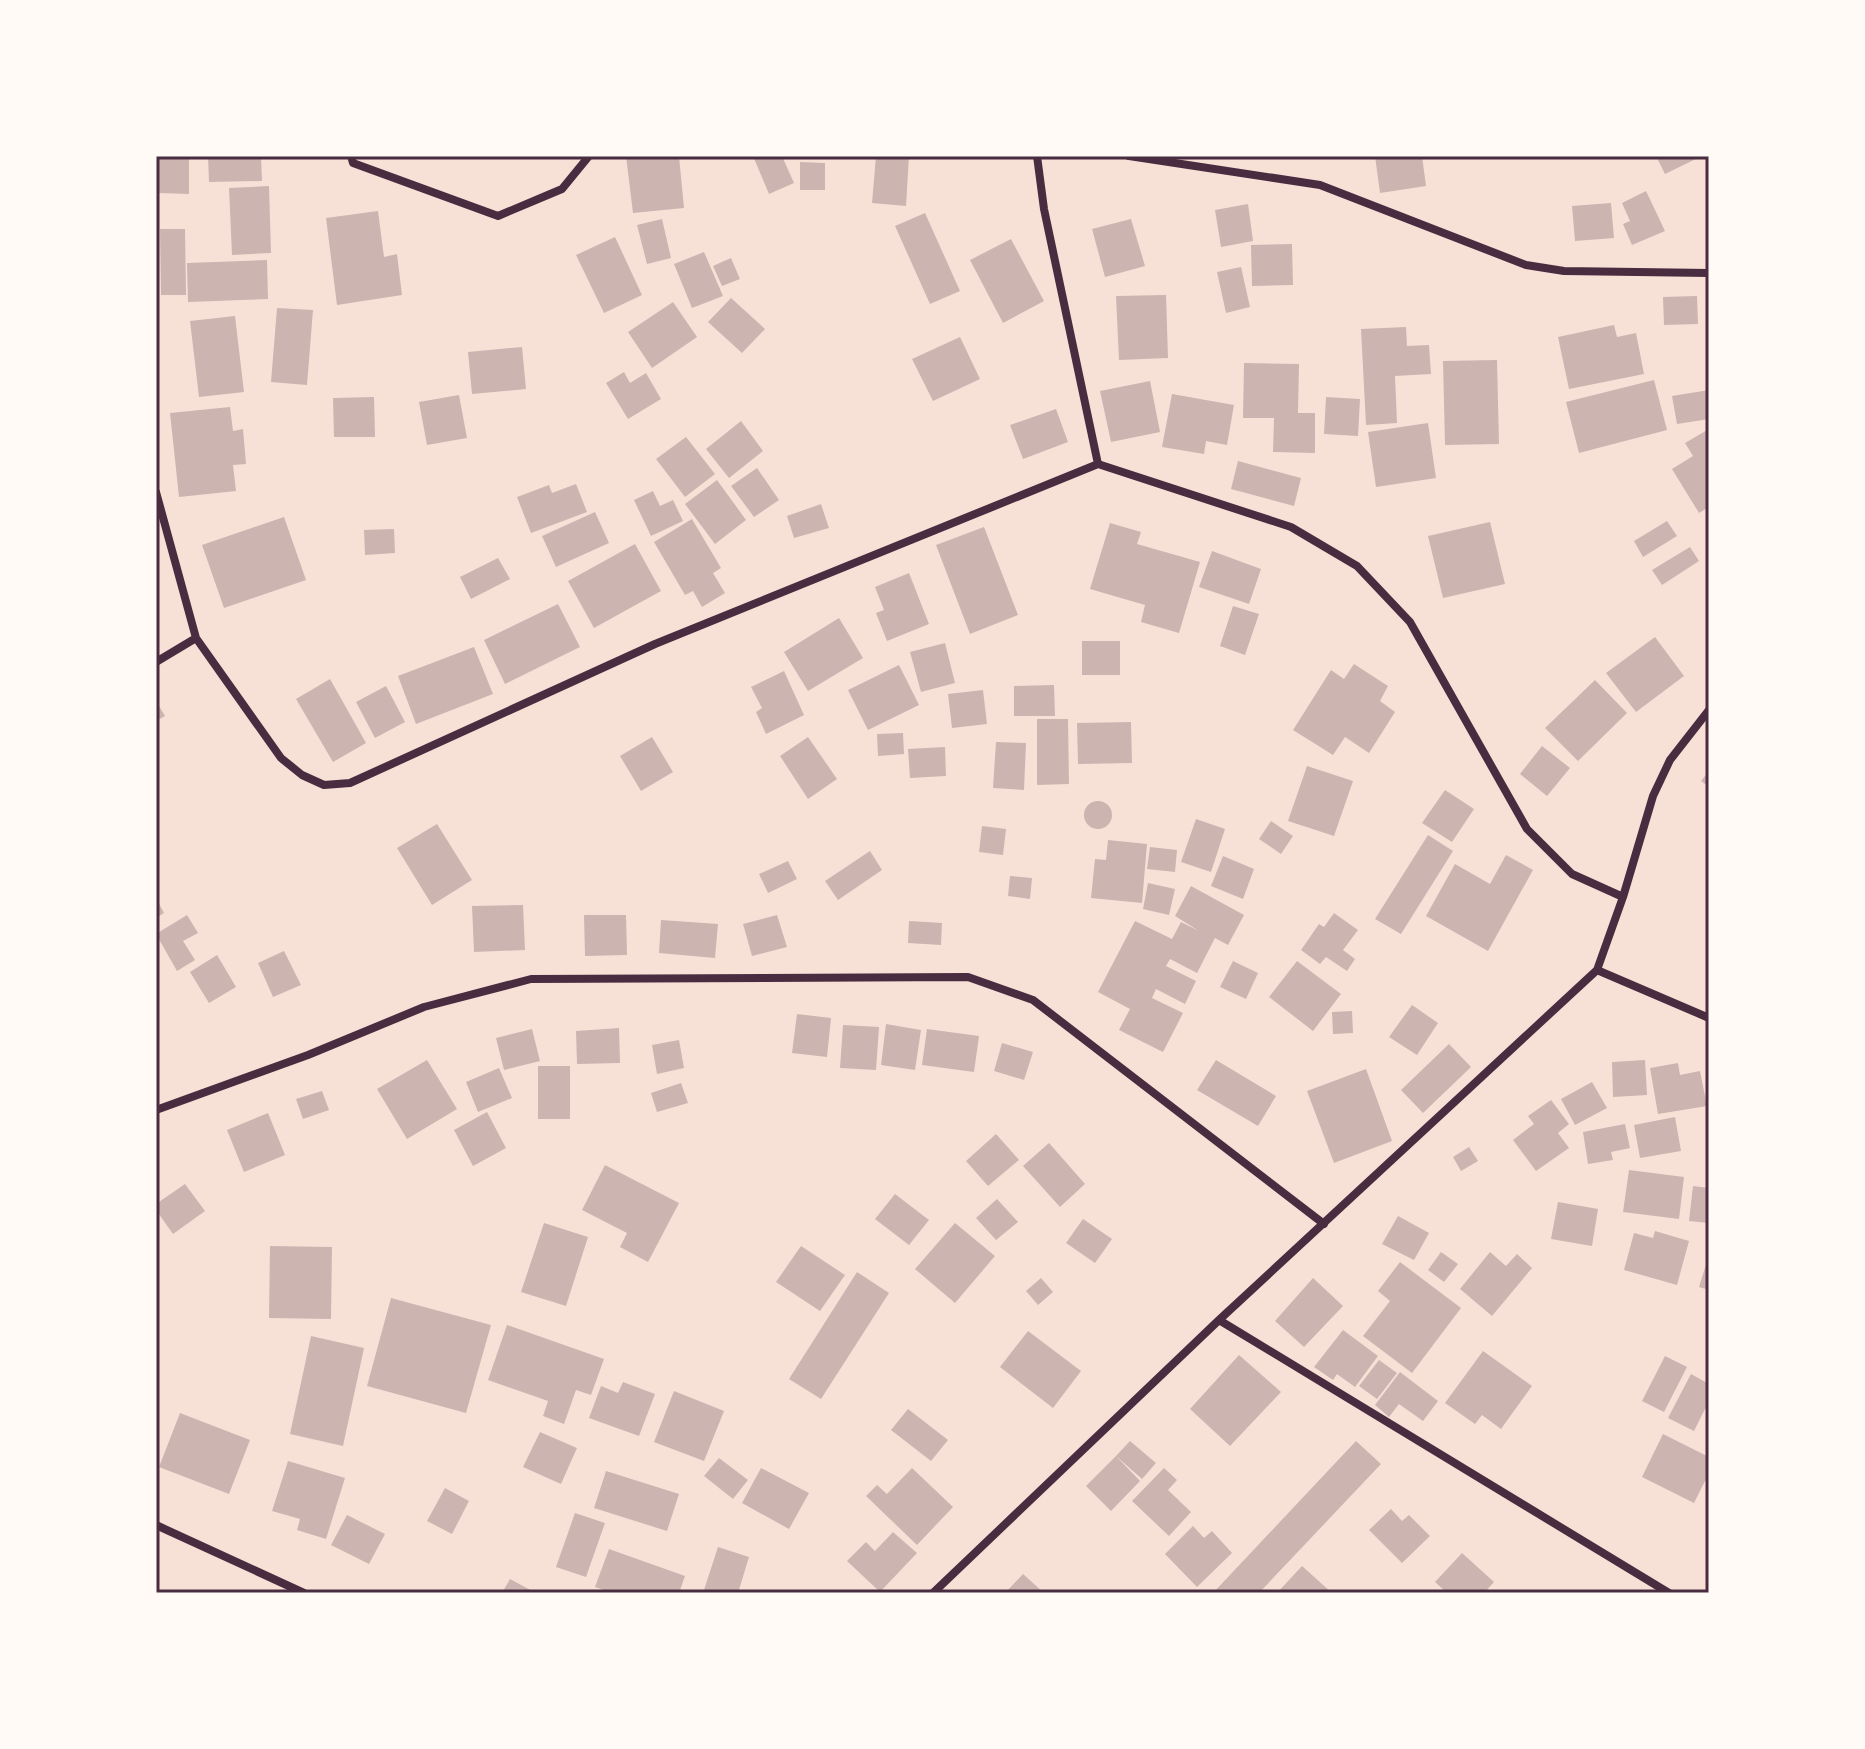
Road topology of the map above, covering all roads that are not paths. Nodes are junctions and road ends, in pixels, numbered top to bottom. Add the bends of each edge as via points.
1 (351, 156) edge
2 (589, 156) edge
3 (1037, 156) edge
4 (1129, 156) edge
5 (1709, 273) edge
6 (1098, 464) junction
7 (156, 492) edge
8 (196, 638) junction
9 (156, 662) edge
10 (1709, 710) edge
11 (1623, 897) junction
12 (1597, 970) junction
13 (1709, 1018) edge
14 (156, 1110) edge
15 (1324, 1224) junction
16 (1219, 1320) junction
17 (156, 1525) edge
18 (304, 1593) edge
19 (933, 1593) edge
20 (1669, 1593) edge

1 - 2 street via 353,163 498,216 562,189
3 - 6 street
4 - 5 street via 1320,185 1526,265 1564,271
6 - 8 street via 655,644 350,783 324,785 281,758
6 - 11 street via 1291,527 1357,566 1410,622 1527,829 1572,874
7 - 8 street
8 - 9 street
10 - 11 street via 1670,760 1653,796
11 - 12 street
12 - 13 street
12 - 15 street
14 - 15 street via 424,1007 531,979 968,977 1033,1000
15 - 16 street
16 - 19 street
16 - 20 street
17 - 18 street

